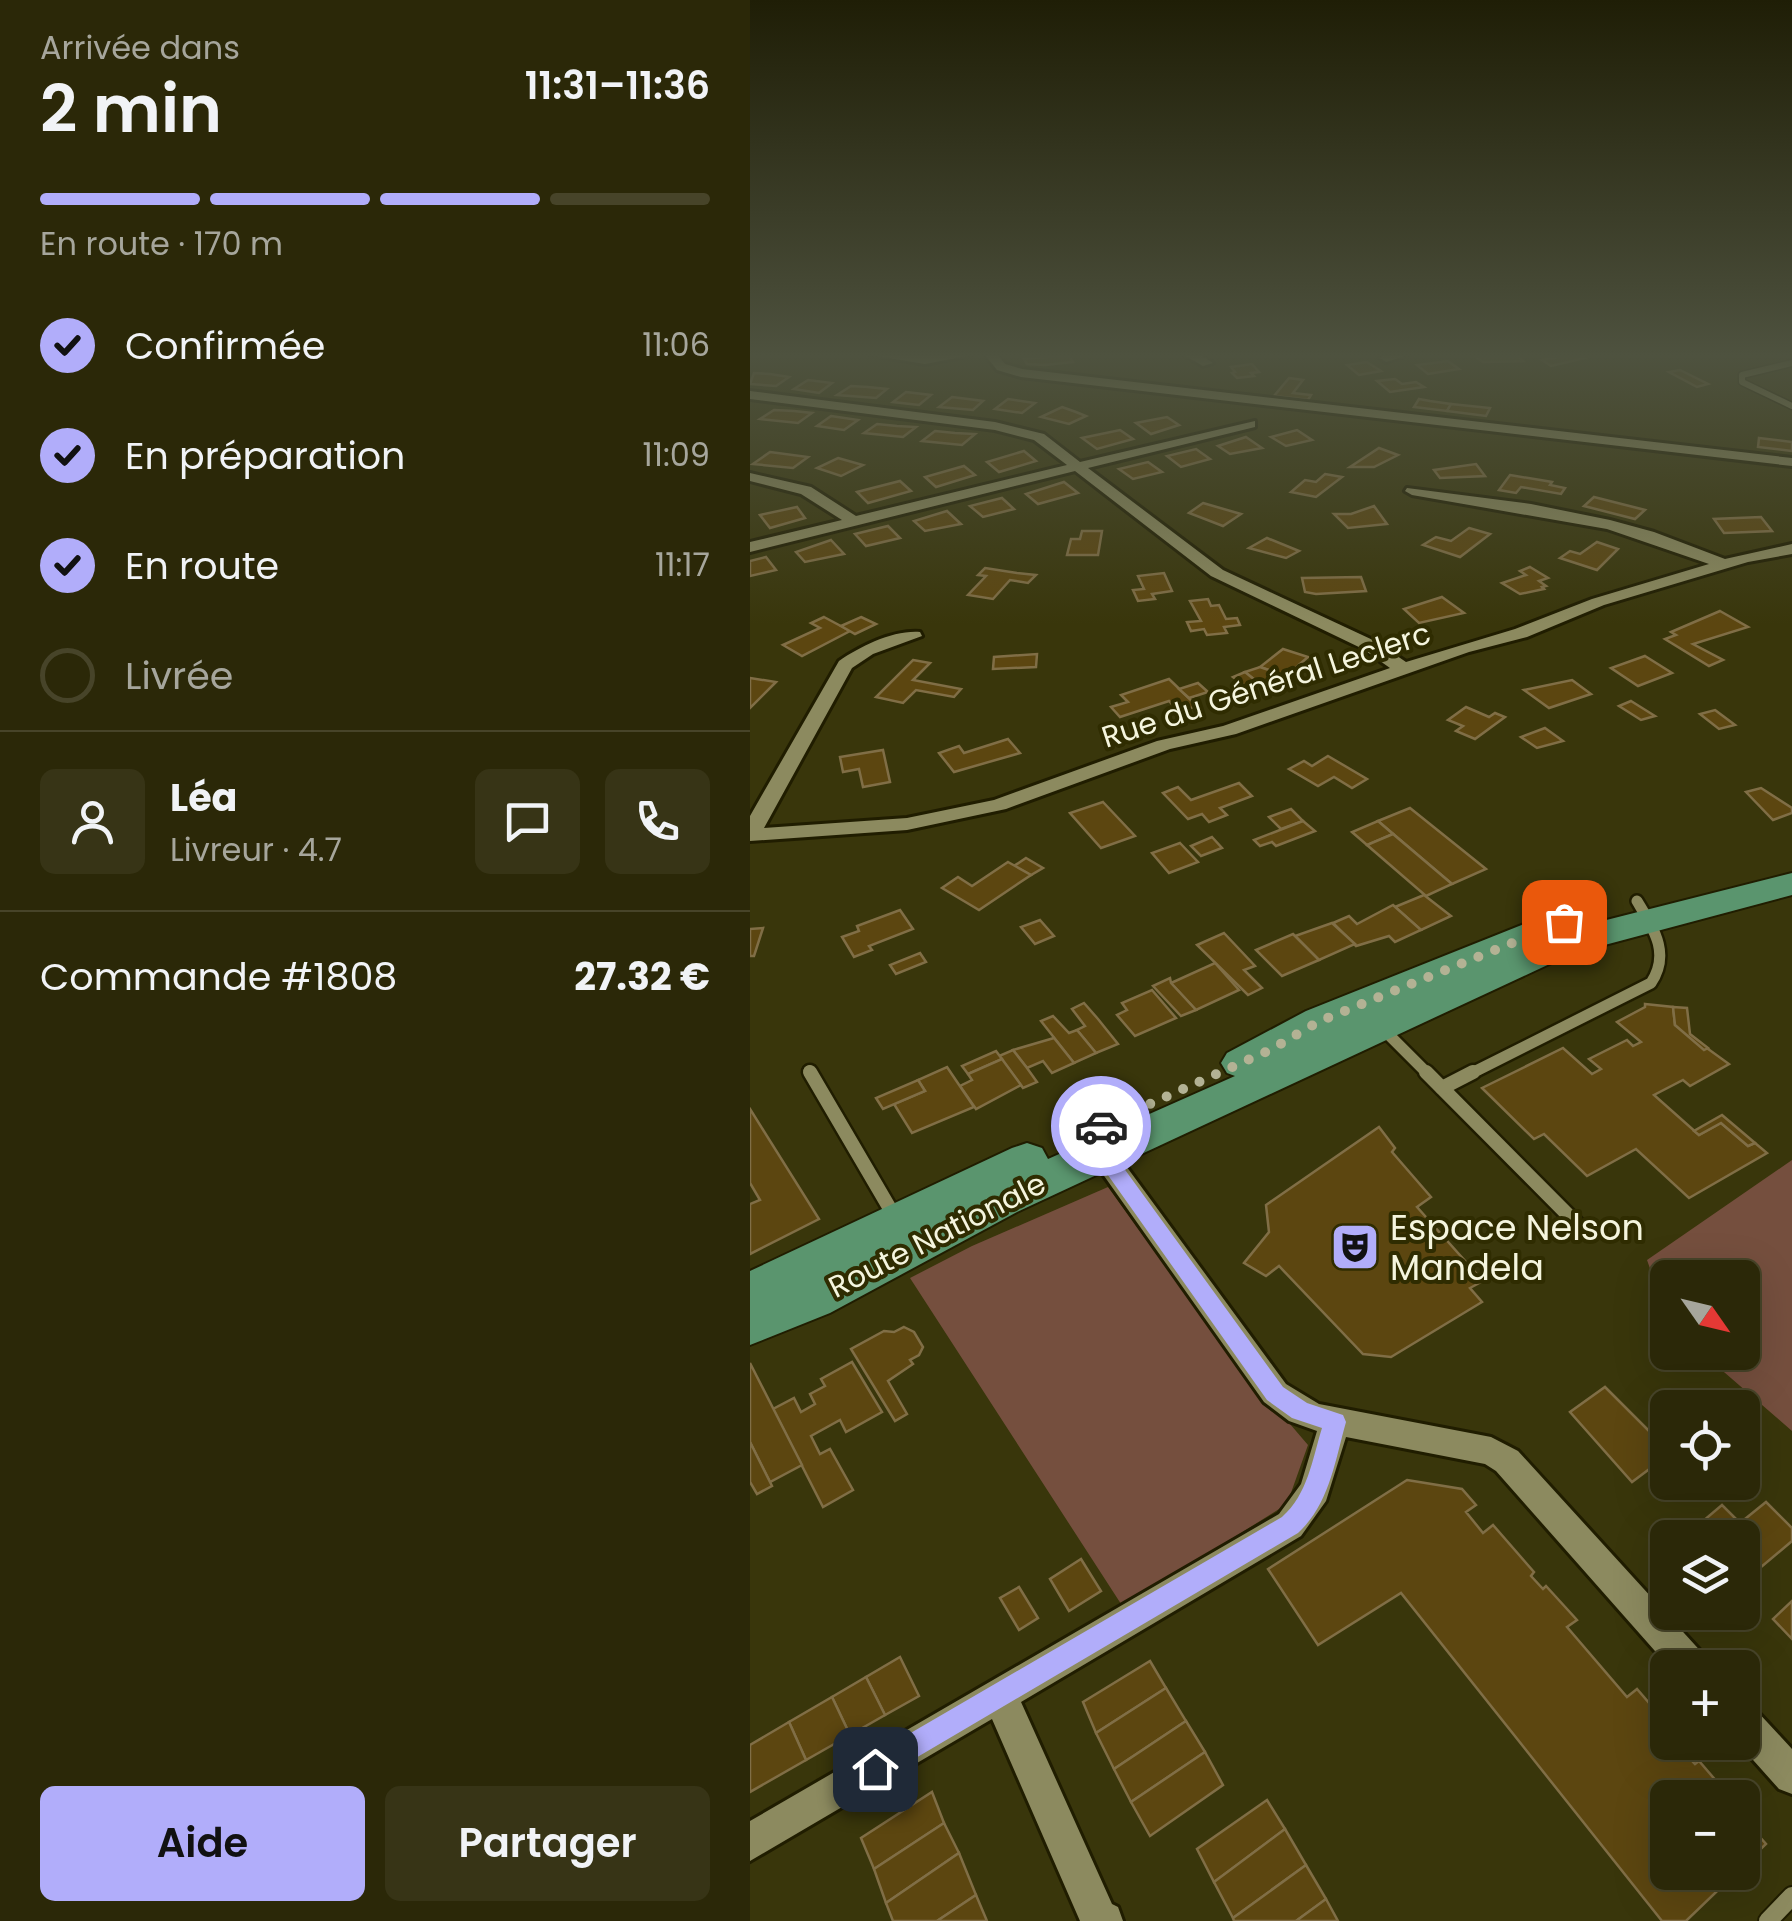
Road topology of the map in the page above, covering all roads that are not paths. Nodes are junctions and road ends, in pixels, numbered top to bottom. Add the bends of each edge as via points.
1 (1052, 445) edge
2 (1167, 445) edge
3 (1641, 445) edge
4 (1792, 462) edge
5 (1081, 466) junction
6 (750, 477) edge
7 (1412, 490) dead end
8 (854, 522) junction
9 (750, 548) edge
10 (1792, 549) edge
11 (1723, 564) junction
12 (914, 636) dead end
13 (1404, 669) junction
14 (750, 834) edge
15 (1792, 865) edge
16 (1792, 884) edge
17 (1642, 910) junction
18 (1370, 1015) junction
19 (810, 1071) dead end
20 (1442, 1088) junction
21 (1096, 1143) junction
22 (1580, 1228) dead end
23 (906, 1234) junction
24 (750, 1292) edge
25 (750, 1325) edge
26 (1335, 1422) junction
27 (1678, 1650) edge
28 (1000, 1696) junction
29 (1760, 1741) edge
30 (1792, 1776) edge
31 (750, 1842) edge
32 (1792, 1896) edge
33 (1104, 1921) edge
34 (1768, 1921) edge

1 - 5 street
2 - 5 street
3 - 4 street
5 - 8 street
5 - 13 street via 1218,573 1369,645
6 - 8 street via 812,490
7 - 11 street via 1572,516
8 - 9 street
10 - 11 street, Rue du Général Leclerc
11 - 13 street, Rue du Général Leclerc
12 - 14 street via 857,654 845,666
13 - 14 street, Rue du Général Leclerc via 999,805 907,824
15 - 17 main road, Route Nationale
16 - 17 main road, Route Nationale
17 - 18 main road, Route Nationale
17 - 20 lane via 1665,958 1651,982
18 - 20 lane
18 - 21 main road, Route Nationale
19 - 23 lane
20 - 22 lane
21 - 23 main road, Route Nationale
21 - 26 street via 1275,1394
23 - 24 main road, Route Nationale
23 - 25 main road, Route Nationale
26 - 27 street via 1475,1445 1507,1462
26 - 28 street via 1314,1494 1290,1525
28 - 31 street
28 - 33 street
29 - 30 street
32 - 34 lane

